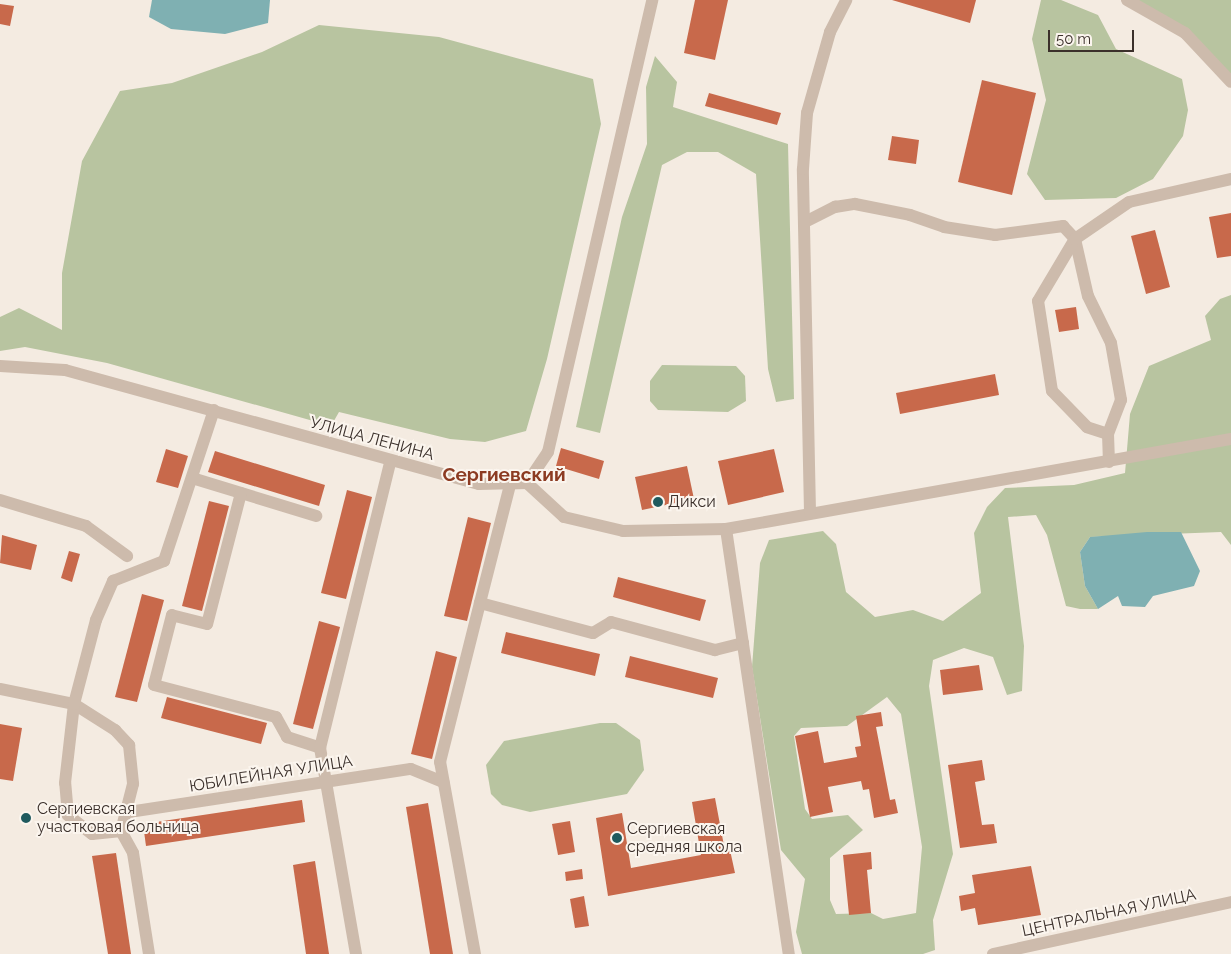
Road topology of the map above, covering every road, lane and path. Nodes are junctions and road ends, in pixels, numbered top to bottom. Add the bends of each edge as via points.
1 (652, 0) edge
2 (846, 0) edge
3 (1127, 0) edge
4 (1231, 82) edge
5 (1231, 179) edge
6 (805, 222) junction
7 (1075, 239) junction
8 (0, 366) edge
9 (214, 410) junction
10 (1108, 434) junction
11 (1231, 439) edge
12 (390, 462) junction
13 (1109, 462) junction
14 (192, 478) junction
15 (527, 483) junction
16 (510, 485) junction
17 (241, 493) junction
18 (0, 500) edge
19 (810, 512) junction
20 (316, 516) dead end
21 (726, 528) junction
22 (127, 556) dead end
23 (480, 603) junction
24 (743, 643) junction
25 (0, 689) edge
26 (74, 704) junction
27 (320, 748) junction
28 (324, 782) junction
29 (444, 782) junction
30 (129, 812) junction
31 (121, 831) junction
32 (1231, 902) edge
33 (149, 954) edge
34 (356, 954) edge
35 (474, 954) edge
36 (789, 954) edge
37 (993, 954) edge

1 - 15 street via 548,452
2 - 6 street via 830,32 807,113
3 - 4 street via 1185,33
5 - 7 street via 1129,202
6 - 7 street via 835,207 855,204 910,215 944,228 995,235 1063,226
6 - 19 street
7 - 10 street via 1088,296 1111,343 1118,380 1121,400
7 - 10 street via 1038,301 1041,328 1052,391 1087,427
8 - 9 street, УЛИЦА ЛЕНИНА via 65,370
9 - 12 street, УЛИЦА ЛЕНИНА
9 - 14 street
10 - 13 street
11 - 13 street
12 - 16 street, УЛИЦА ЛЕНИНА via 479,484
12 - 27 street
13 - 19 street
14 - 17 street
14 - 26 street via 164,561 113,581 96,620
15 - 16 street, УЛИЦА ЛЕНИНА
15 - 21 street via 564,516 623,530
16 - 23 street
17 - 20 street
17 - 27 street via 207,624 172,615 154,685 276,717 287,737
18 - 22 street via 86,526
19 - 21 street
21 - 24 street
23 - 24 street via 592,633 611,622 715,650
23 - 29 street via 440,762
24 - 36 street
25 - 26 street
26 - 30 street via 115,730 129,745 133,784
26 - 31 street via 65,783 68,815 92,834
27 - 28 street
28 - 29 street, ЮБИЛЕЙНАЯ УЛИЦА via 411,769
28 - 30 street, ЮБИЛЕЙНАЯ УЛИЦА
28 - 34 street
29 - 35 street
30 - 31 street
31 - 33 street via 133,853
32 - 37 street, ЦЕНТРАЛЬНАЯ УЛИЦА

